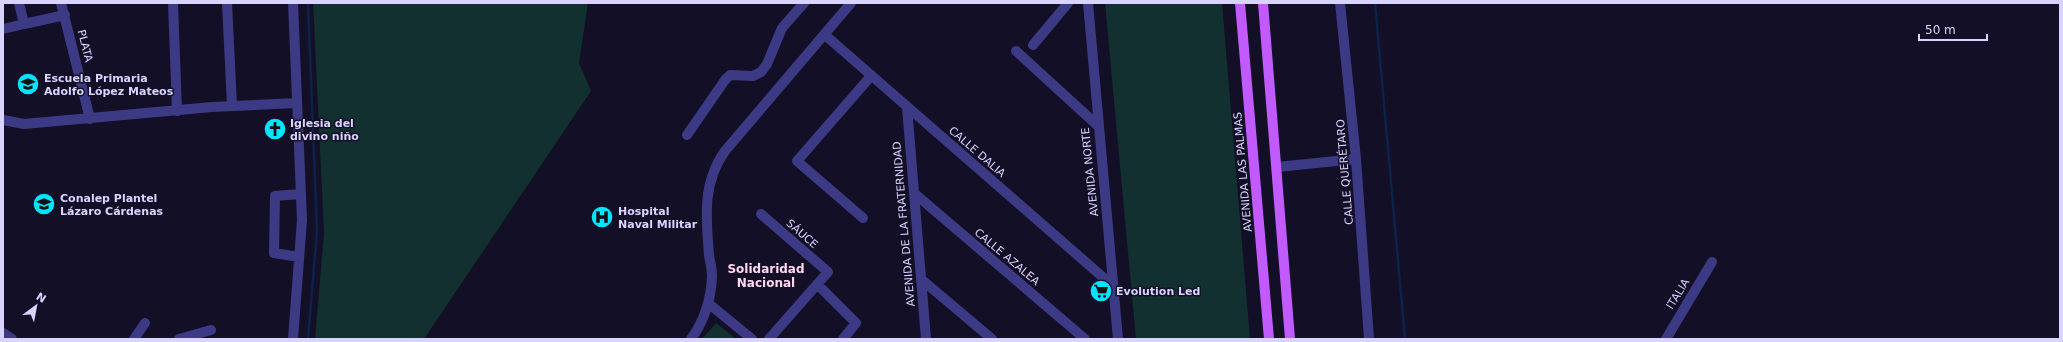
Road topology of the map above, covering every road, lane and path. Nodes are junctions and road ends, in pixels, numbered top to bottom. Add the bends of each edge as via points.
1 (19, 3) edge
2 (61, 3) edge
3 (173, 3) edge
4 (227, 3) edge
5 (293, 3) edge
6 (804, 3) edge
7 (851, 3) edge
8 (1068, 3) edge
9 (1088, 3) edge
10 (1240, 3) edge
11 (1263, 3) edge
12 (1340, 3) edge
13 (64, 16) junction
14 (24, 24) junction
15 (3, 29) edge
16 (824, 35) junction
17 (1033, 45) dead end
18 (1016, 51) dead end
19 (871, 76) junction
20 (297, 103) junction
21 (232, 106) junction
22 (907, 107) junction
23 (177, 111) junction
24 (90, 119) junction
25 (3, 120) edge
26 (1098, 125) junction
27 (687, 136) dead end
28 (1356, 158) junction
29 (1277, 167) junction
30 (914, 193) junction
31 (300, 194) junction
32 (761, 214) dead end
33 (863, 218) dead end
34 (299, 257) junction
35 (1712, 262) dead end
36 (921, 279) junction
37 (817, 284) junction
38 (1113, 286) junction
39 (708, 302) junction
40 (145, 323) dead end
41 (211, 330) dead end
42 (3, 333) edge
43 (12, 339) edge
44 (134, 339) edge
45 (179, 339) edge
46 (292, 339) edge
47 (691, 339) edge
48 (752, 339) edge
49 (769, 339) edge
50 (843, 339) edge
51 (926, 339) edge
52 (992, 339) edge
53 (1085, 339) edge
54 (1118, 339) edge
55 (1269, 339) edge
56 (1290, 339) edge
57 (1369, 339) edge
58 (1666, 339) edge

1 - 14 street
2 - 13 street, PLATA
3 - 23 street
4 - 21 street
5 - 20 street
6 - 27 street via 782,28 761,72 753,76 730,75
7 - 16 street
8 - 17 street
9 - 26 street, AVENIDA NORTE
10 - 55 main road, AVENIDA LAS PALMAS
11 - 29 main road
12 - 28 street, CALLE QUERÉTARO
13 - 14 street
13 - 24 street, PLATA
14 - 15 street
16 - 19 street, CALLE DALIA
16 - 39 street via 725,151 712,174 706,204 712,274
18 - 26 street
19 - 22 street, CALLE DALIA
19 - 33 street via 797,161
20 - 21 street
20 - 31 street
21 - 23 street
22 - 30 street, AVENIDA DE LA FRATERNIDAD
22 - 38 street, CALLE DALIA
23 - 24 street
24 - 25 street via 24,124
26 - 38 street, AVENIDA NORTE
28 - 29 street
28 - 57 street, CALLE QUERÉTARO
29 - 56 main road
30 - 36 street, AVENIDA DE LA FRATERNIDAD
30 - 53 street, CALLE AZALEA
31 - 34 street via 302,220
31 - 34 street via 276,196 274,253
32 - 37 street, SÁUCE via 828,272
34 - 46 street
35 - 58 street, ITALIA
36 - 51 street, AVENIDA DE LA FRATERNIDAD
36 - 52 street
37 - 49 street
37 - 50 street via 856,323
38 - 54 street, AVENIDA NORTE
39 - 47 street via 698,330
39 - 48 street
40 - 44 street
41 - 45 street
42 - 43 street

